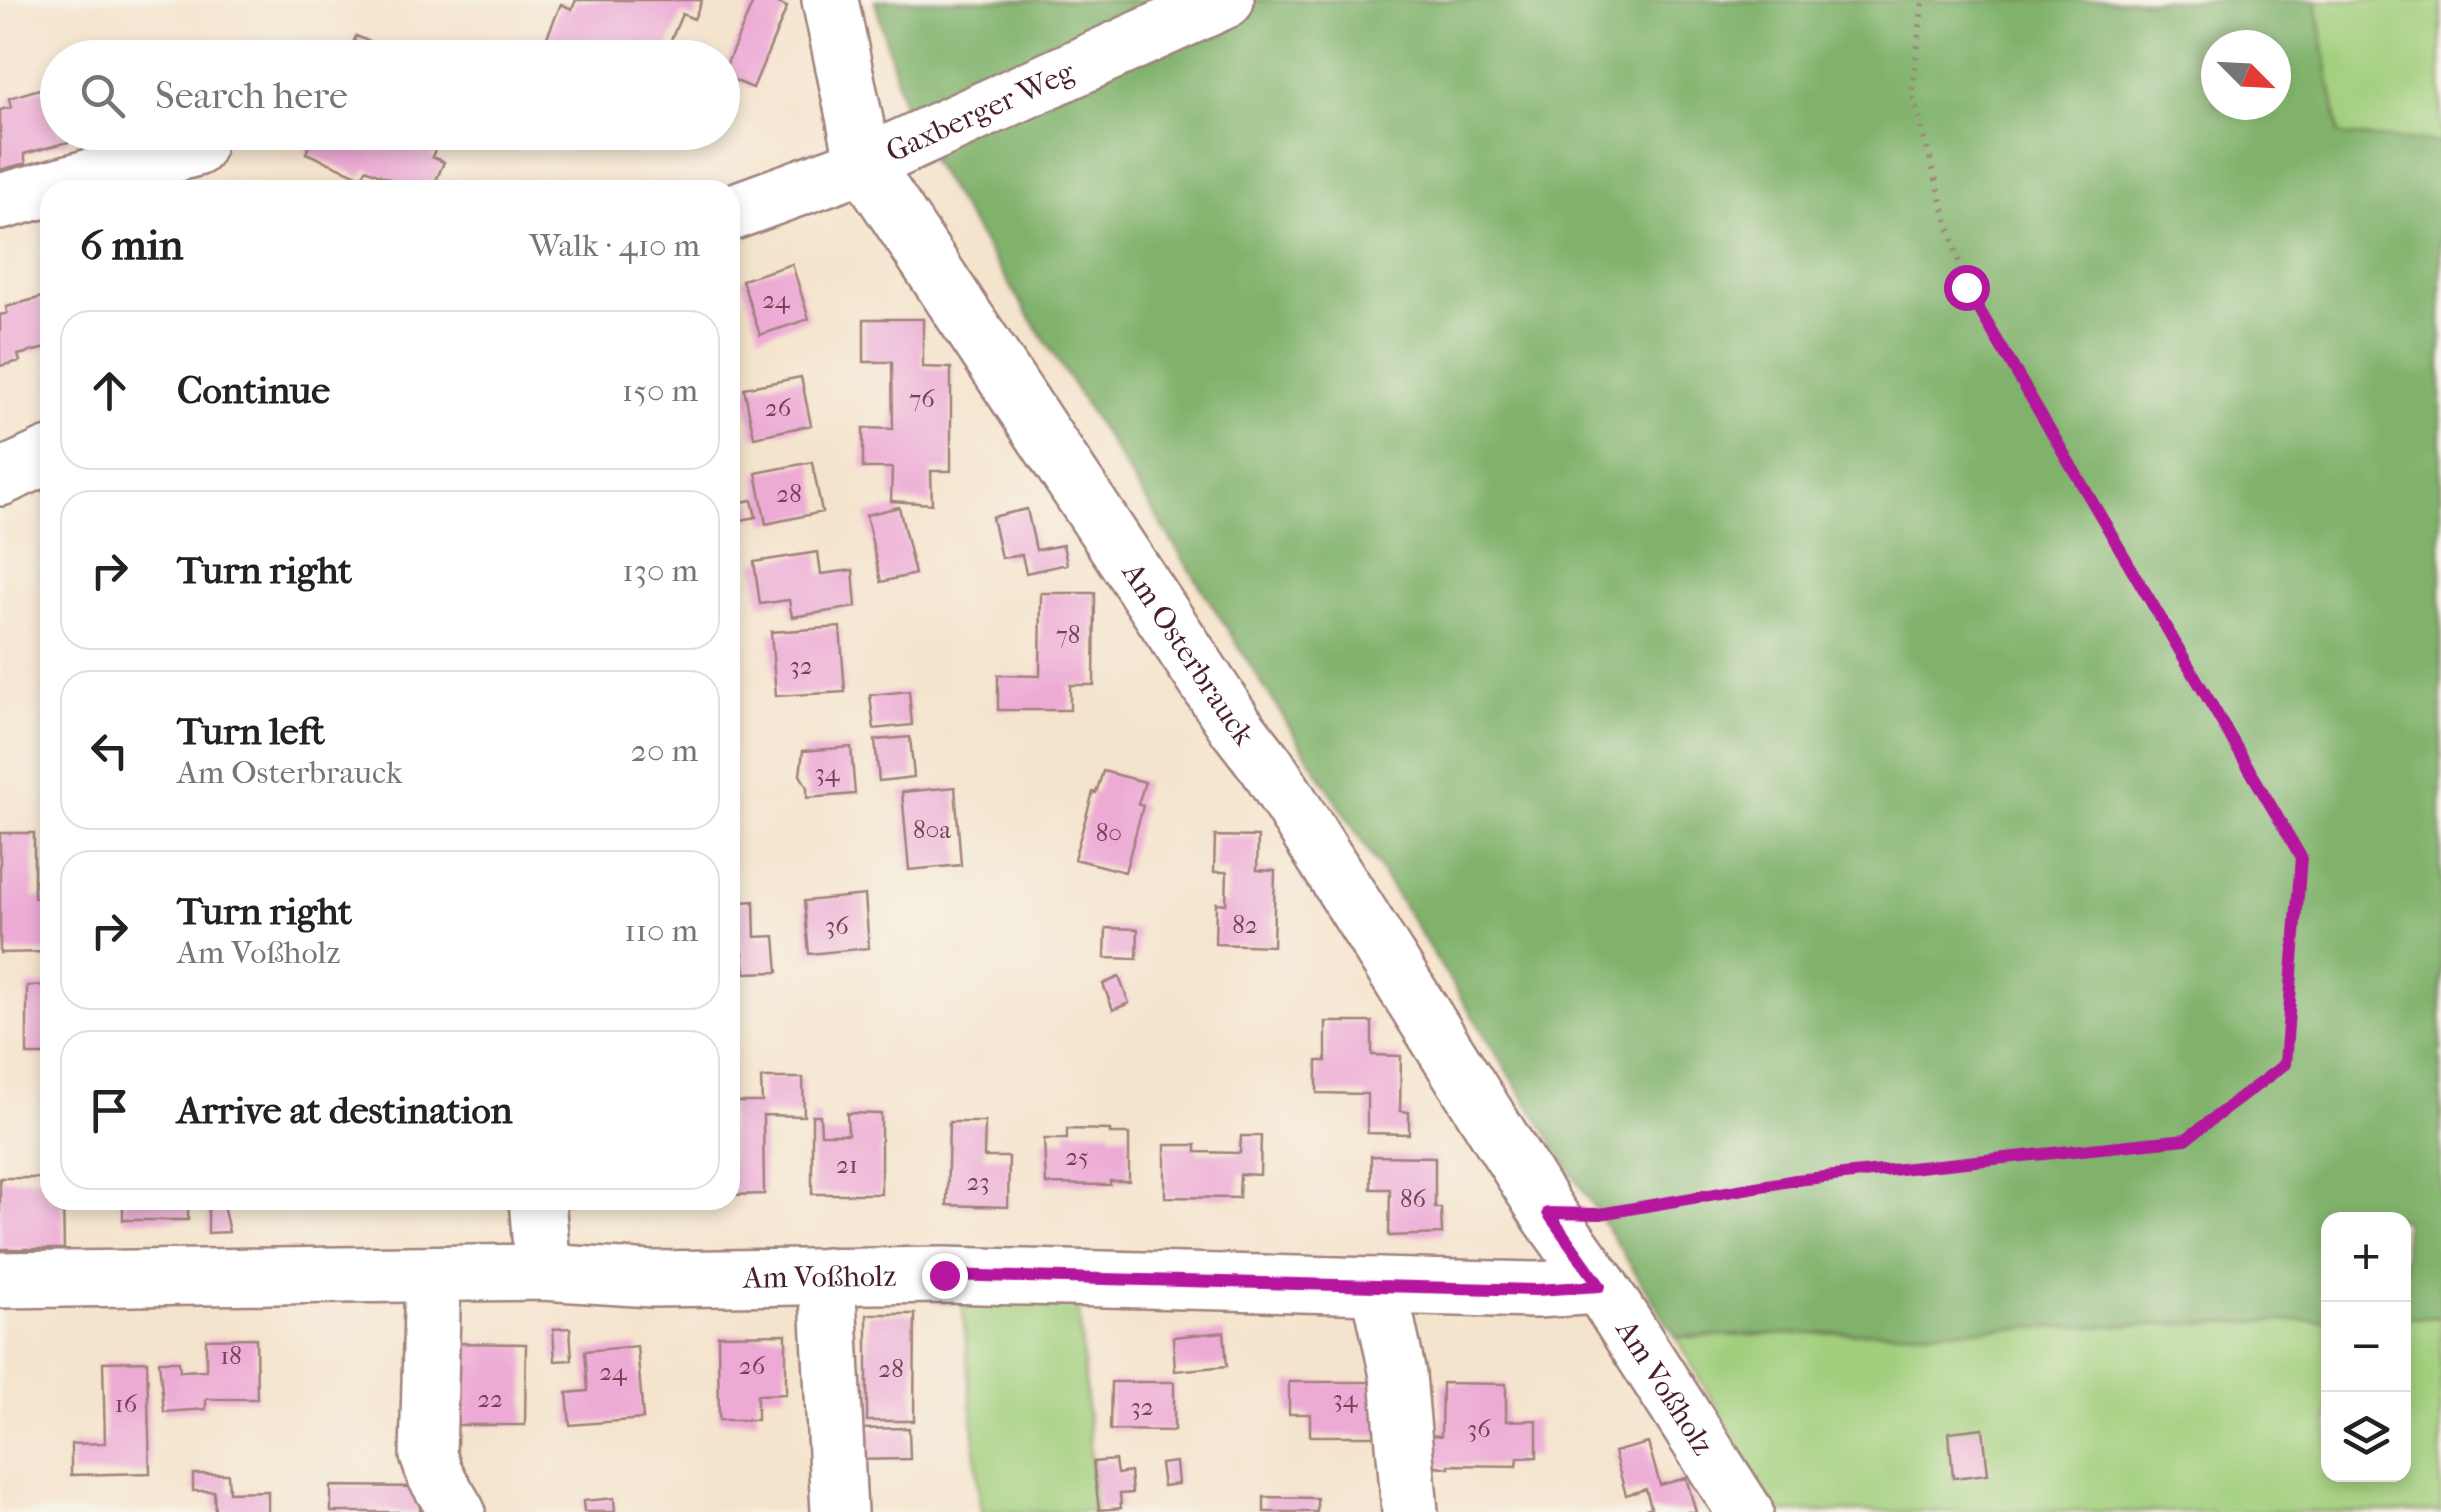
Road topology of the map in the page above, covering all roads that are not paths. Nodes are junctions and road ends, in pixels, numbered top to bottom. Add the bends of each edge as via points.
1 (830, 0) edge
2 (1226, 0) edge
3 (189, 150) edge
4 (864, 164) junction
5 (80, 180) edge
6 (40, 191) edge
7 (0, 202) edge
8 (740, 209) edge
9 (40, 460) edge
10 (0, 478) edge
11 (538, 1210) edge
12 (543, 1272) junction
13 (433, 1274) junction
14 (827, 1276) junction
15 (0, 1280) edge
16 (1378, 1286) junction
17 (1600, 1286) junction
18 (456, 1512) edge
19 (839, 1512) edge
20 (1410, 1512) edge
21 (1745, 1512) edge

1 - 4 street, Am Osterbrauck
2 - 4 street, Gaxberger Weg
3 - 5 street
4 - 8 street, Gaxberger Weg
4 - 17 street, Am Osterbrauck via 1267,766
6 - 7 street
9 - 10 street
11 - 12 street
12 - 13 street, Am Voßholz
12 - 14 street, Am Voßholz via 652,1279
13 - 15 street, Am Voßholz
13 - 18 street via 428,1455
14 - 16 street, Am Voßholz
14 - 19 street
16 - 17 street, Am Voßholz
16 - 20 street via 1398,1375
17 - 21 street, Am Voßholz

